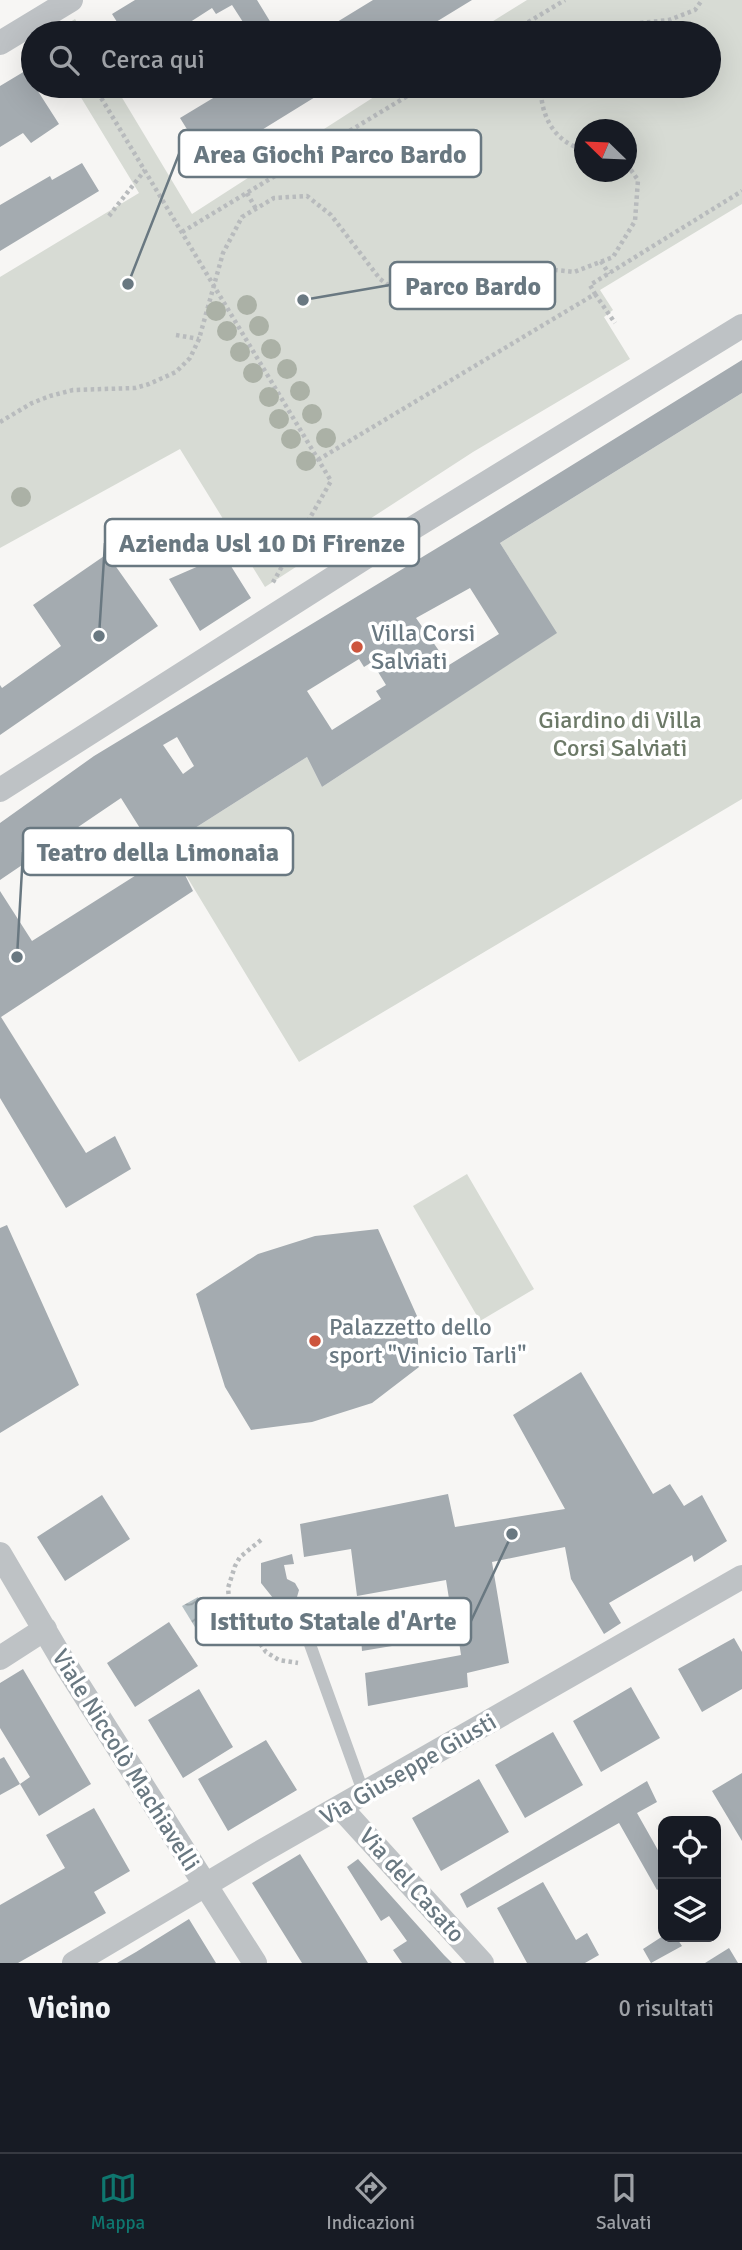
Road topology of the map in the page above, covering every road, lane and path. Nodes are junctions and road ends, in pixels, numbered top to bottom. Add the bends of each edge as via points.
1 (71, 0) edge
2 (565, 0) edge
3 (702, 0) edge
4 (36, 21) edge
5 (530, 21) edge
6 (659, 21) edge
7 (21, 30) edge
8 (0, 43) edge
9 (101, 98) edge
10 (404, 98) edge
11 (541, 98) edge
12 (574, 146) edge
13 (145, 170) junction
14 (637, 179) edge
15 (742, 191) edge
16 (247, 193) junction
17 (256, 209) junction
18 (109, 216) dead end
19 (182, 232) junction
20 (601, 261) junction
21 (609, 274) junction
22 (215, 285) junction
23 (595, 294) junction
24 (615, 323) dead end
25 (742, 326) edge
26 (176, 335) dead end
27 (199, 339) junction
28 (0, 422) edge
29 (319, 459) junction
30 (306, 467) dead end
31 (270, 587) dead end
32 (0, 790) edge
33 (261, 1540) dead end
34 (0, 1554) edge
35 (742, 1577) edge
36 (45, 1629) junction
37 (307, 1636) dead end
38 (0, 1658) edge
39 (316, 1662) junction
40 (364, 1794) junction
41 (341, 1808) junction
42 (205, 1886) junction
43 (74, 1963) edge
44 (255, 1963) edge
45 (482, 1963) edge

1 - 4 street
2 - 5 path
3 - 6 path via 695,10
7 - 8 street
9 - 13 path
10 - 16 path
11 - 12 path via 550,126
13 - 18 path
13 - 19 path
14 - 20 path via 635,221 612,257
15 - 21 path
16 - 17 path
16 - 19 path
17 - 20 path via 274,198 307,196 331,215 380,279 406,298 433,298 471,274 502,264 574,272
17 - 22 path via 242,217 223,253
19 - 22 path
20 - 21 path
21 - 23 path via 590,285
22 - 27 path
22 - 29 path
23 - 24 path
23 - 29 path
25 - 32 street via 377,550
26 - 27 path
27 - 28 path via 190,358 163,379 135,388 73,390 50,396
29 - 30 path
29 - 31 path via 331,481
33 - 39 path via 235,1566 229,1600 266,1652 289,1663
34 - 36 street, Viale Niccolò Machiavelli
35 - 40 street, Via Giuseppe Giusti
36 - 38 street
36 - 42 street, Viale Niccolò Machiavelli
37 - 39 lane
39 - 40 lane
40 - 41 street, Via Giuseppe Giusti
41 - 42 street, Via Giuseppe Giusti
41 - 45 street, Via del Casato
42 - 43 street, Via Giuseppe Giusti
42 - 44 street, Viale Niccolò Machiavelli

